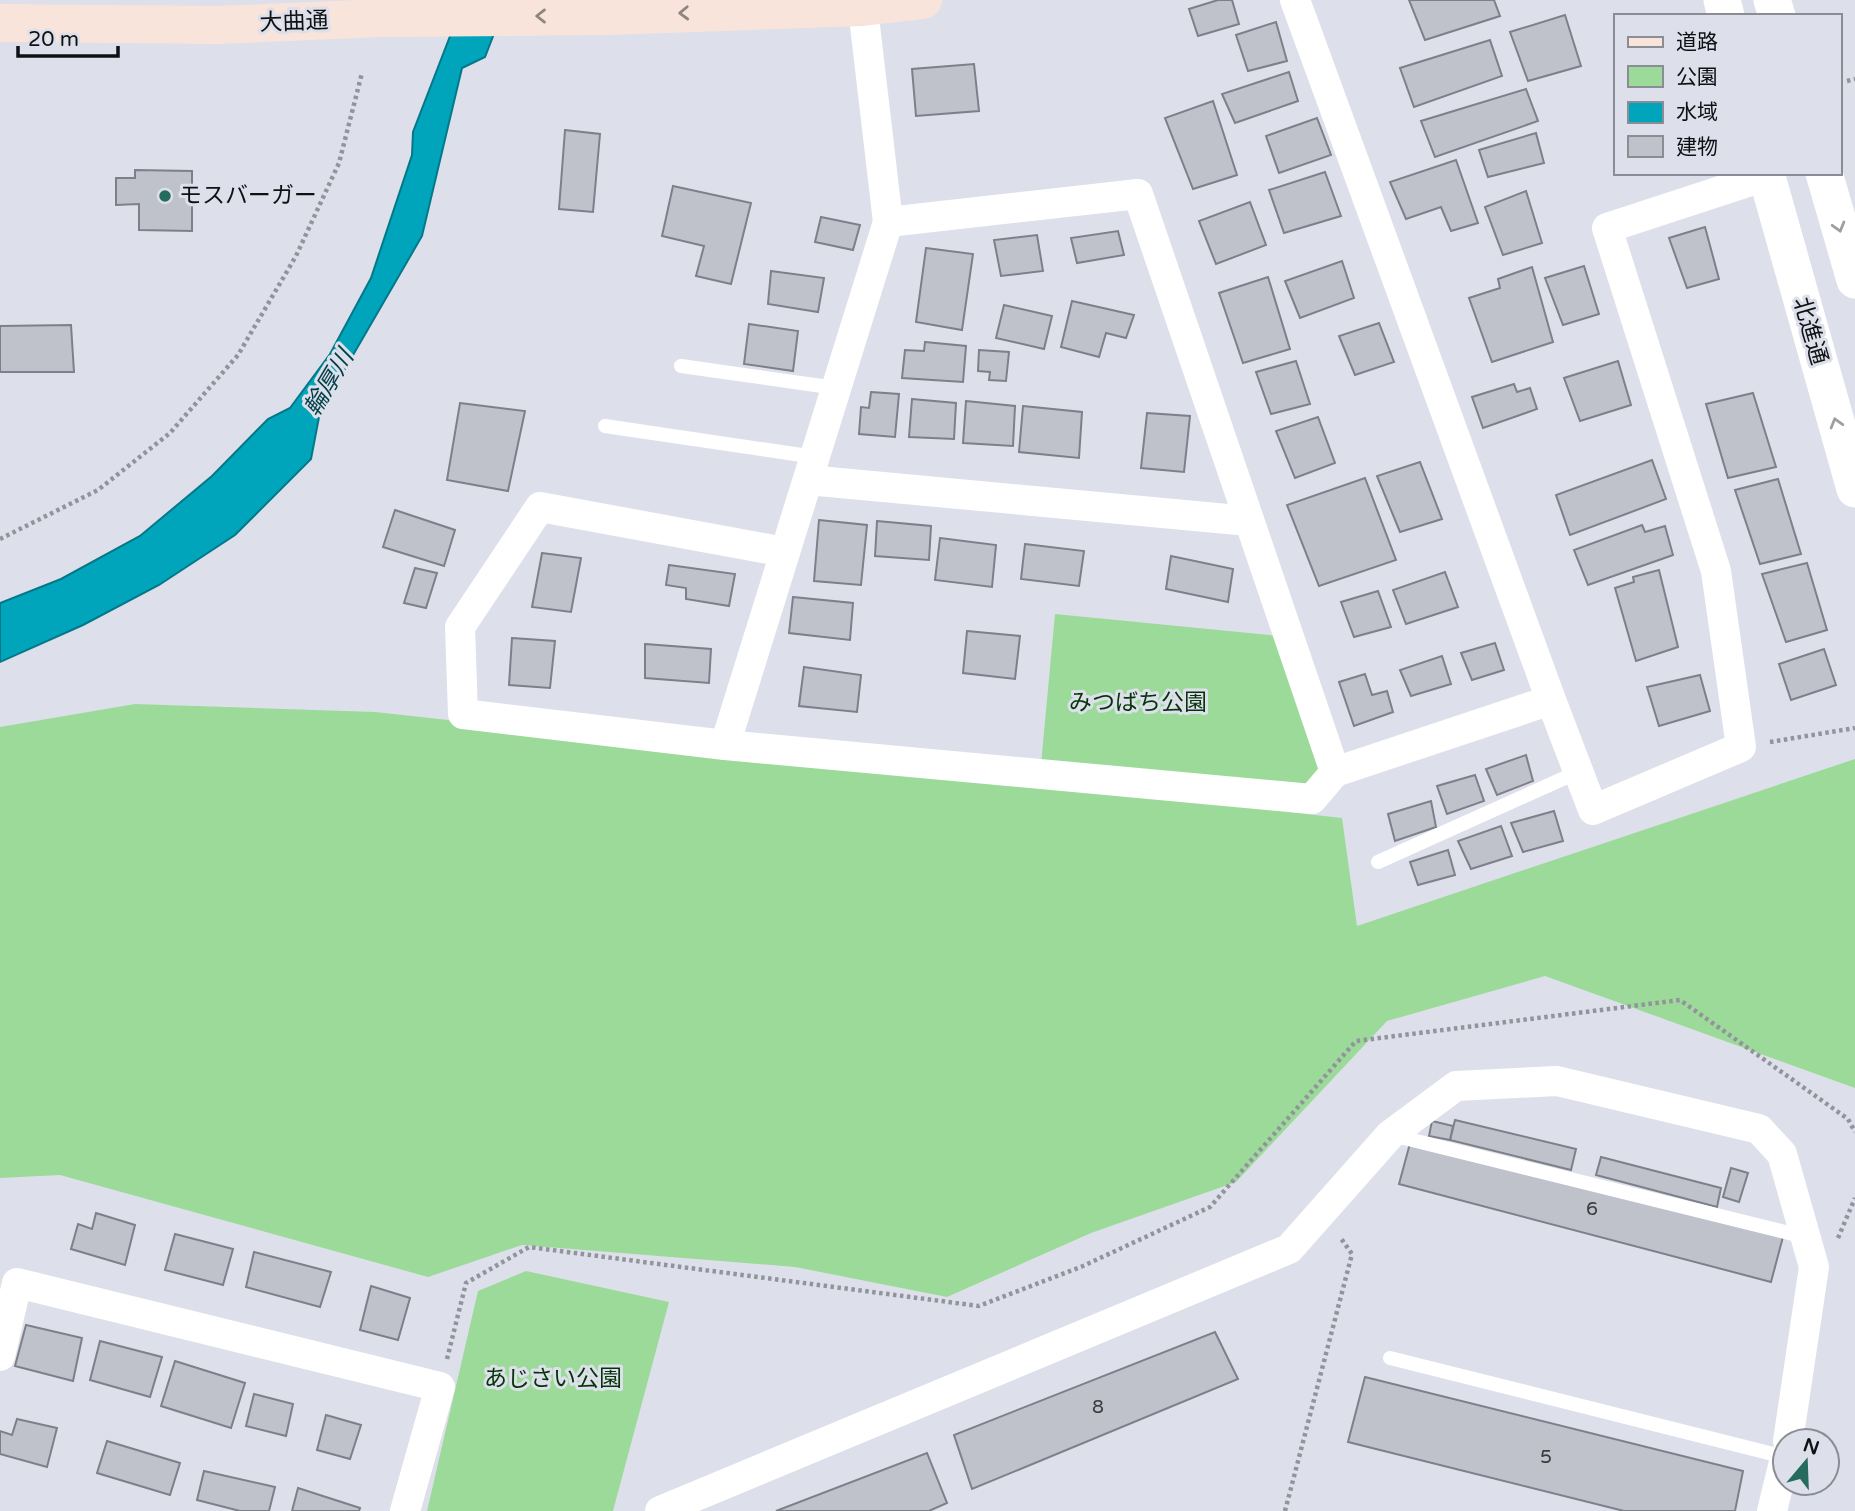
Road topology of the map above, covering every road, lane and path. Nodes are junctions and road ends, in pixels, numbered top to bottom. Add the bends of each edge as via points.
1 (923, 0) edge
2 (1295, 0) edge
3 (862, 3) edge
4 (0, 23) edge
5 (362, 74) dead end
6 (1855, 79) edge
7 (1847, 81) dead end
8 (1766, 175) edge
9 (1825, 175) edge
10 (888, 222) junction
11 (1855, 280) edge
12 (681, 366) dead end
13 (836, 387) junction
14 (605, 426) dead end
15 (811, 469) junction
16 (1855, 489) edge
17 (1249, 521) junction
18 (0, 539) edge
19 (785, 552) junction
20 (1551, 700) junction
21 (1855, 728) edge
22 (725, 746) junction
23 (1741, 747) junction
24 (1335, 772) junction
25 (1578, 772) junction
26 (1378, 862) dead end
27 (1855, 1132) edge
28 (1390, 1135) junction
29 (1323, 1211) junction
30 (1805, 1237) junction
31 (0, 1356) edge
32 (1390, 1358) dead end
33 (440, 1387) junction
34 (1790, 1427) edge
35 (1771, 1454) edge
36 (405, 1511) edge
37 (660, 1511) edge
38 (1285, 1511) edge

1 - 3 main road, 大曲通
2 - 20 street
3 -> 4 main road, 大曲通 via 610,16 218,25
3 - 10 street
5 - 18 path via 339,163 296,256 238,355 170,433 98,490
6 - 7 path
16 -> 8 street, 北進通
8 - 23 street via 1607,228 1716,570
9 -> 11 street
10 - 13 street
10 - 17 street via 1138,194
12 - 13 lane
13 - 15 street
14 - 15 lane
15 - 17 street
15 - 19 street
17 - 24 street
19 - 22 street
19 - 22 street via 540,507 460,627 463,714
20 - 24 street
20 - 25 street
21 - 23 path
22 - 24 street via 1312,799
23 - 25 street via 1593,810
25 - 26 lane
27 - 33 path via 1847,1119 1680,1000 1356,1041 1210,1207 1083,1266 979,1306 529,1247 466,1283
28 - 29 street
28 - 30 lane
28 - 30 street via 1456,1086 1557,1081 1759,1129 1782,1154
29 - 37 street via 1289,1249
29 - 38 path via 1352,1254
30 - 34 street via 1814,1267
31 - 33 street via 17,1283
32 - 35 lane
33 - 36 street

